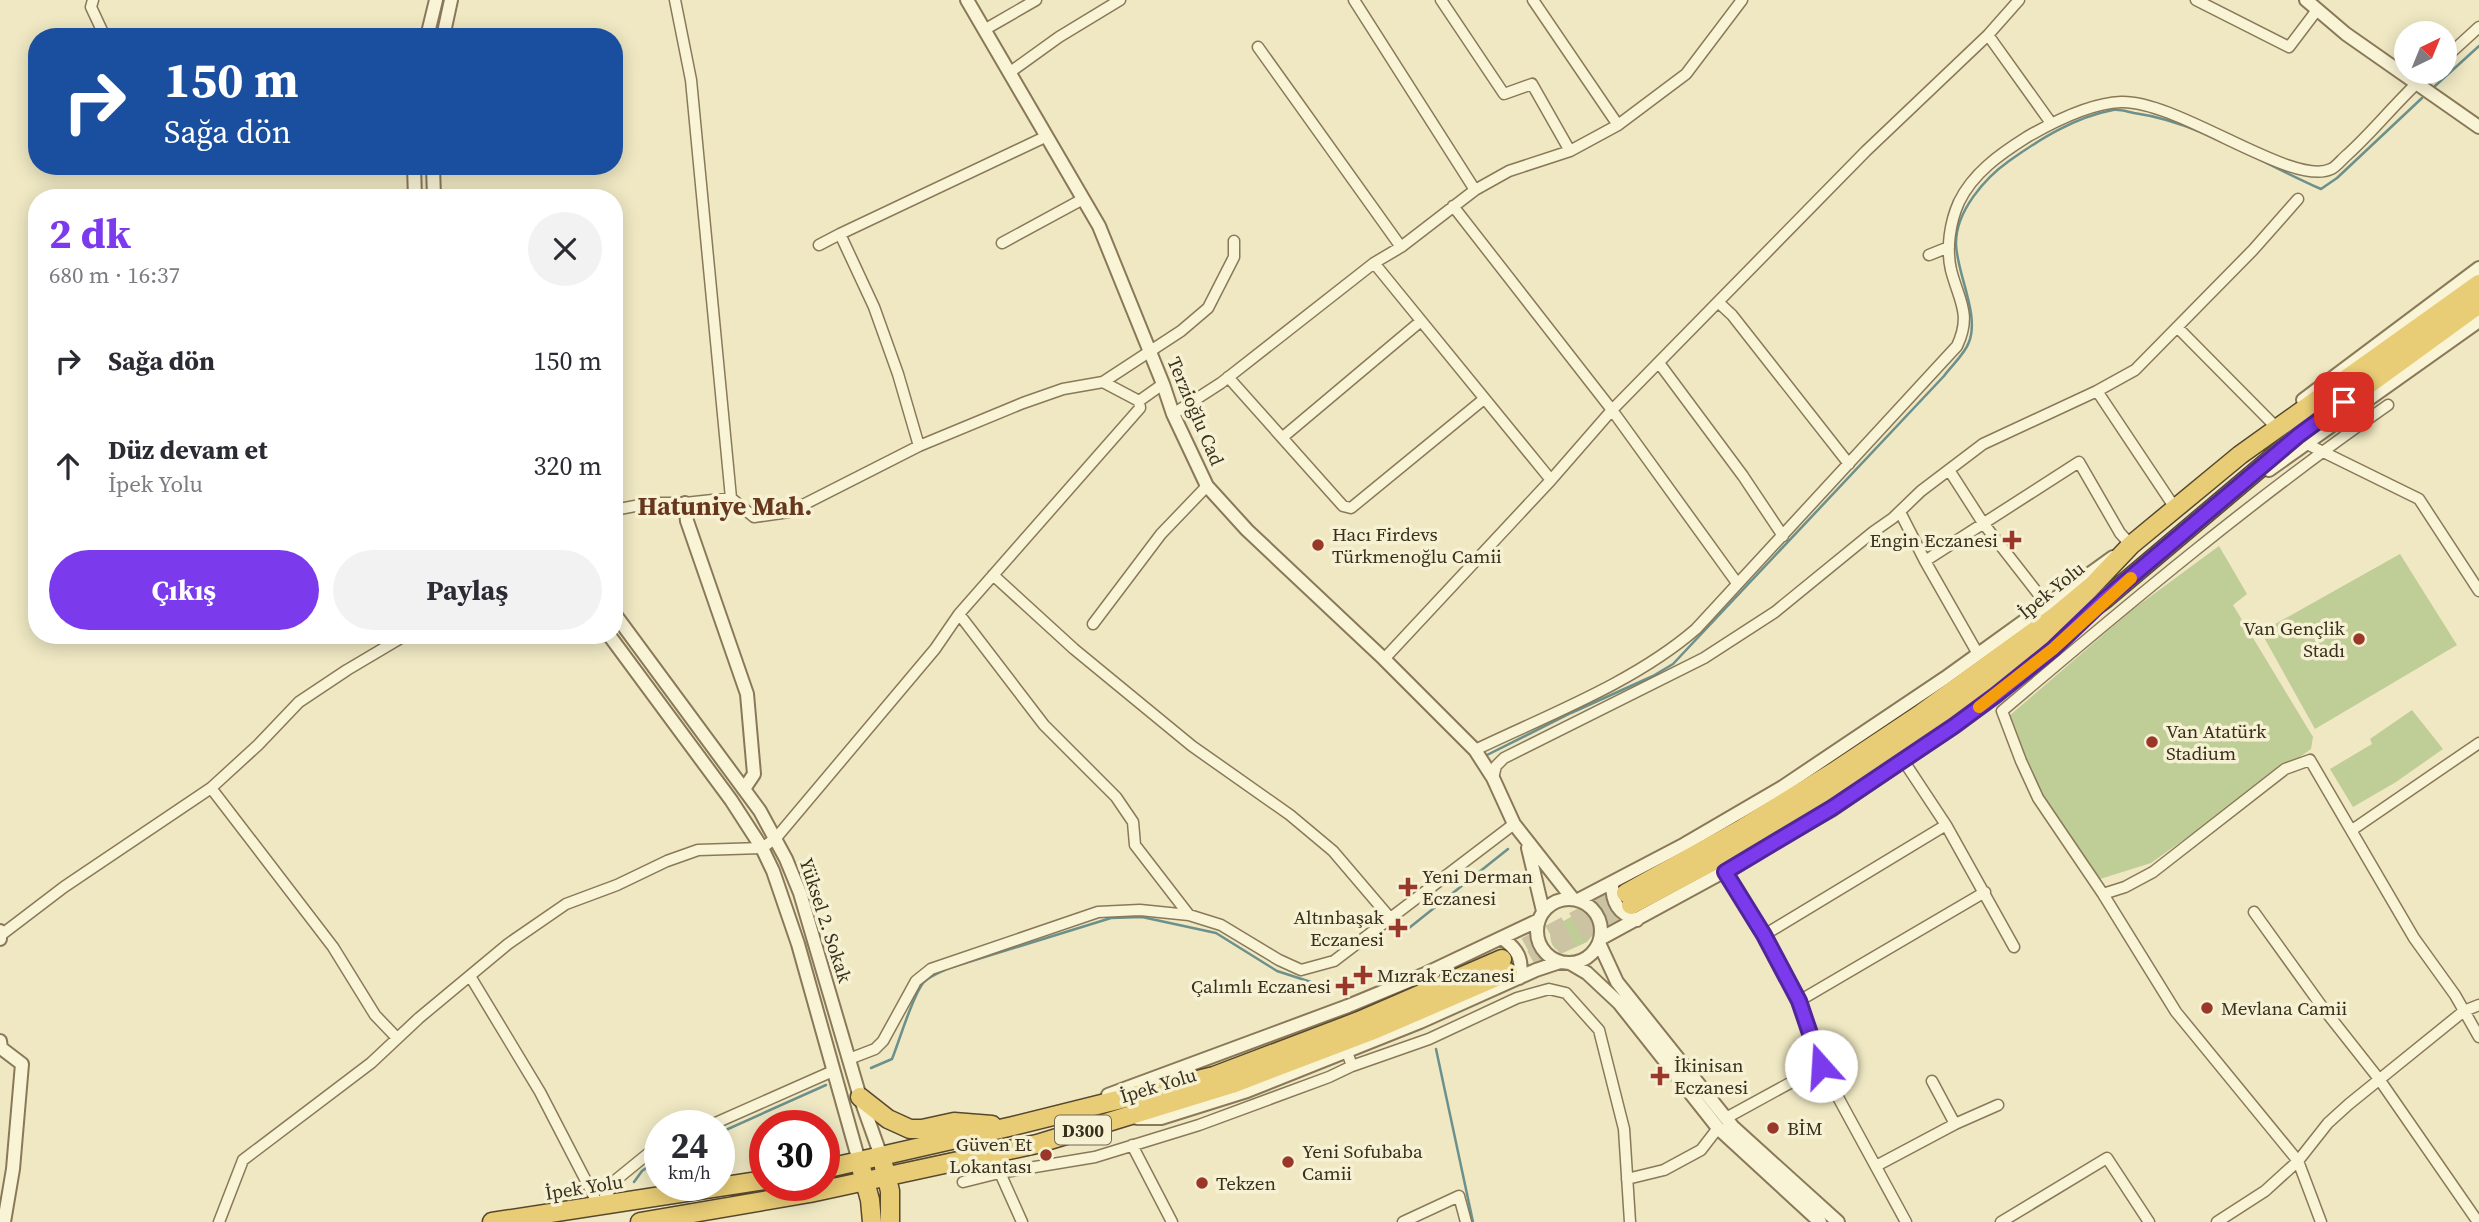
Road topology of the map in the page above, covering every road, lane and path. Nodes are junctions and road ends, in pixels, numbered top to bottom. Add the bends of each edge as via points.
1 (93, 0) edge
2 (436, 0) edge
3 (451, 0) edge
4 (675, 0) edge
5 (967, 0) edge
6 (1036, 0) edge
7 (1120, 0) edge
8 (1354, 0) edge
9 (1441, 0) edge
10 (1533, 0) edge
11 (1742, 0) edge
12 (2019, 0) edge
13 (2196, 0) edge
14 (2306, 0) edge
15 (2317, 10) junction
16 (2479, 27) edge
17 (100, 28) edge
18 (429, 28) edge
19 (445, 28) edge
20 (984, 30) junction
21 (1988, 35) junction
22 (1258, 47) dead end
23 (2457, 47) edge
24 (2394, 67) edge
25 (1009, 73) junction
26 (2415, 84) edge
27 (2417, 84) edge
28 (2050, 123) junction
29 (1618, 125) junction
30 (2479, 127) edge
31 (1045, 137) junction
32 (1570, 152) junction
33 (1475, 190) junction
34 (1083, 199) junction
35 (2298, 199) dead end
36 (1453, 206) junction
37 (841, 234) junction
38 (1234, 241) dead end
39 (1002, 243) dead end
40 (819, 245) dead end
41 (1401, 247) junction
42 (1949, 247) junction
43 (1929, 255) dead end
44 (1374, 263) junction
45 (2479, 268) edge
46 (2479, 284) edge
47 (1718, 302) junction
48 (2479, 304) edge
49 (1421, 321) junction
50 (2479, 321) edge
51 (2178, 328) junction
52 (1150, 352) junction
53 (1659, 363) junction
54 (1227, 377) junction
55 (1103, 382) junction
56 (1163, 384) junction
57 (2097, 391) junction
58 (1484, 398) junction
59 (1139, 401) junction
60 (2388, 405) dead end
61 (1612, 410) junction
62 (1173, 414) junction
63 (2273, 424) junction
64 (1283, 437) junction
65 (2308, 444) junction
66 (919, 446) junction
67 (2322, 451) junction
68 (2239, 455) junction
69 (1849, 464) junction
70 (1949, 470) junction
71 (1551, 480) junction
72 (1207, 486) junction
73 (731, 498) junction
74 (2222, 501) junction
75 (685, 503) junction
76 (623, 508) edge
77 (2175, 508) junction
78 (1900, 512) junction
79 (1983, 523) junction
80 (1783, 536) junction
81 (2130, 545) junction
82 (1925, 561) junction
83 (993, 575) junction
84 (1737, 583) junction
85 (2479, 591) edge
86 (2105, 599) junction
87 (2047, 605) junction
88 (959, 614) junction
89 (1093, 624) dead end
90 (623, 625) edge
91 (391, 644) edge
92 (616, 644) edge
93 (1978, 654) junction
94 (1384, 659) junction
95 (2479, 743) edge
96 (1475, 750) junction
97 (1903, 760) junction
98 (1493, 778) junction
99 (211, 788) junction
100 (744, 789) junction
101 (1514, 824) junction
102 (1945, 825) junction
103 (2353, 830) junction
104 (776, 838) junction
105 (1526, 841) junction
106 (762, 848) junction
107 (1725, 872) junction
108 (1985, 892) junction
109 (2103, 894) junction
110 (1576, 900) junction
111 (1627, 900) junction
112 (2254, 912) dead end
113 (1189, 915) junction
114 (1541, 916) junction
115 (1391, 919) junction
116 (0, 935) edge
117 (1764, 935) junction
118 (1502, 938) junction
119 (1600, 941) junction
120 (2014, 947) dead end
121 (1565, 962) junction
122 (1510, 970) junction
123 (470, 976) junction
124 (1799, 1001) junction
125 (2479, 1005) edge
126 (2464, 1011) junction
127 (2479, 1037) edge
128 (397, 1038) junction
129 (0, 1041) edge
130 (1347, 1052) junction
131 (849, 1059) junction
132 (1352, 1066) junction
133 (1821, 1066) junction
134 (833, 1071) junction
135 (2379, 1079) junction
136 (1933, 1081) dead end
137 (860, 1097) junction
138 (1998, 1105) dead end
139 (1064, 1113) junction
140 (735, 1114) edge
141 (1119, 1119) junction
142 (1722, 1123) junction
143 (1955, 1124) junction
144 (1013, 1126) junction
145 (1132, 1145) junction
146 (992, 1154) junction
147 (881, 1156) junction
148 (644, 1157) edge
149 (859, 1161) junction
150 (2298, 1161) junction
151 (840, 1165) edge
152 (1876, 1166) junction
153 (999, 1173) junction
154 (887, 1177) junction
155 (1627, 1179) junction
156 (865, 1181) junction
157 (963, 1182) dead end
158 (749, 1183) edge
159 (599, 1206) junction
160 (661, 1220) edge
161 (4, 1222) edge
162 (219, 1222) edge
163 (492, 1222) edge
164 (640, 1222) edge
165 (872, 1222) edge
166 (890, 1222) edge
167 (1022, 1222) edge
168 (1172, 1222) edge
169 (1403, 1222) edge
170 (1466, 1222) edge
171 (1630, 1222) edge
172 (1820, 1222) edge
173 (1838, 1222) edge
174 (1906, 1222) edge
175 (2001, 1222) edge
176 (2149, 1222) edge
177 (2217, 1222) edge
178 (2321, 1222) edge
179 (2478, 1222) edge

1 - 17 street via 90,7
2 - 18 street
3 - 19 street
4 - 73 street via 691,80
5 - 20 street, Terzioğlu Cad
6 - 20 street
7 - 25 street
8 - 33 street
9 - 32 street via 1504,94 1532,84
10 - 29 street
11 - 29 street via 1686,74
12 - 21 street
13 - 15 street via 2289,47
14 - 15 street
15 - 24 street
16 - 23 street
20 - 25 street, Terzioğlu Cad
21 - 28 street
21 - 47 street
22 - 41 street
25 - 31 street, Terzioğlu Cad
26 - 28 street via 2330,170 2309,173 2151,107 2122,102
27 - 30 street
28 - 42 street via 1983,168 1959,201
29 - 32 street
31 - 34 street, Terzioğlu Cad
31 - 37 street
32 - 33 street via 1509,171
33 - 36 street
34 - 39 street
34 - 52 street, Terzioğlu Cad via 1099,226
35 - 51 street
36 - 41 street
36 - 61 street
37 - 40 street
37 - 66 street via 878,318
38 - 52 street via 1234,257 1208,308
41 - 44 street
42 - 43 street
42 - 69 street via 1965,328 1957,346
44 - 49 street
44 - 54 street
45 - 63 street
46 - 68 highway, İpek Yolu
47 - 53 street
47 - 69 street
48 - 74 highway, İpek Yolu via 2299,435
49 - 58 street
49 - 64 street
50 - 65 street
51 - 57 street via 2135,370
51 - 63 street
52 - 55 street
52 - 56 street, Terzioğlu Cad
53 - 61 street
53 - 80 street
54 - 62 street
54 - 64 street
55 - 59 street
55 - 66 street via 1042,396
56 - 59 street
56 - 62 street, Terzioğlu Cad
57 - 70 street via 1983,444
57 - 77 street
58 - 64 street via 1351,508 1343,506
58 - 71 street
59 - 83 street via 1140,408
60 - 67 street
61 - 71 street
61 - 84 street
62 - 72 street, Terzioğlu Cad
63 - 68 street
65 - 67 street
65 - 74 street
66 - 73 street via 789,512 754,517
67 - 85 street via 2419,499
67 - 109 street via 2001,711 2038,797
68 - 77 highway, İpek Yolu
69 - 80 street
70 - 78 street
70 - 79 street
71 - 94 street
72 - 89 street via 1161,534
72 - 94 street, Terzioğlu Cad via 1247,530
73 - 75 street
74 - 86 highway, İpek Yolu
75 - 76 street
75 - 100 street via 687,521 747,694 754,774
77 - 81 highway, İpek Yolu
78 - 82 street
78 - 98 street via 1775,612 1656,684 1504,758
79 - 81 street via 2079,462
79 - 82 street
79 - 87 street
80 - 84 street
81 - 87 street
81 - 111 highway, İpek Yolu via 2057,615 1919,715
82 - 93 street
83 - 88 street
83 - 115 street via 1192,746 1333,851
84 - 96 street via 1696,629 1642,670
86 - 97 street via 1996,695
86 - 111 highway, İpek Yolu via 1895,749 1717,859
87 - 93 street
88 - 104 street via 903,689
88 - 113 street via 1044,725 1115,797 1133,822 1135,845
90 - 100 street, Yüksel 2. Sokak
91 - 99 street via 299,702
92 - 106 street, Yüksel 2. Sokak
93 - 111 street
94 - 96 street, Terzioğlu Cad
95 - 103 street
96 - 98 street, Terzioğlu Cad
97 - 102 street
97 - 107 street
98 - 101 street, Terzioğlu Cad
99 - 116 street
99 - 128 street via 333,947 374,1015
100 - 104 street, Yüksel 2. Sokak
101 - 105 street, Terzioğlu Cad
101 - 115 street
102 - 108 street
102 - 117 street
103 - 109 street via 2310,760 2285,769 2153,872
103 - 126 street via 2414,938
104 - 106 street
104 - 131 street, Yüksel 2. Sokak via 800,893
105 - 110 street, Terzioğlu Cad
105 - 114 street, Terzioğlu Cad
106 - 123 street via 698,850 566,904
106 - 134 street, Yüksel 2. Sokak via 784,897
107 - 111 street
107 - 117 street
108 - 120 street
108 - 124 street
109 - 150 street via 2176,1012
110 - 111 street
110 - 114 street via 1557,901
110 - 119 street via 1587,904 1599,920
111 - 119 street
112 - 135 street
113 - 115 street via 1221,925 1301,970 1334,961
113 - 131 street via 1098,912 931,969 916,981 883,1041
114 - 118 street
114 - 121 street via 1538,941 1543,950
117 - 124 street
118 - 122 street via 1520,956 1521,969
118 - 139 street via 1348,1006
119 - 121 street via 1588,957
119 - 142 street via 1617,982
121 - 122 street
121 - 142 street via 1587,973 1619,1003
122 - 130 street
122 - 139 highway, İpek Yolu / D300 via 1214,1076
122 - 141 highway, İpek Yolu / D300 via 1376,1029 1231,1084
123 - 128 street
123 - 159 street via 540,1092
124 - 133 street
125 - 126 street
126 - 127 street
126 - 135 street
128 - 162 street via 372,1063 243,1160
129 - 161 street via 1,1048 22,1065
130 - 132 street
130 - 141 street via 1161,1118
131 - 137 street, Yüksel 2. Sokak
132 - 145 street via 1199,1125
132 - 155 street via 1429,1039 1517,998 1549,989 1566,993 1599,1030 1624,1129
133 - 142 street
133 - 152 street
134 - 140 street
134 - 149 street, Yüksel 2. Sokak
135 - 150 street via 2328,1123
135 - 179 street
136 - 143 street
137 - 144 highway via 910,1129 954,1122
137 - 147 street, Yüksel 2. Sokak
138 - 143 street
139 - 144 highway, İpek Yolu / D300
141 - 146 highway, İpek Yolu / D300
142 - 155 street via 1701,1150 1664,1170
142 - 172 street
142 - 173 street
143 - 152 street
144 - 147 highway, İpek Yolu / D300
145 - 153 street via 1095,1157
145 - 168 street
146 - 153 street
146 - 154 highway, İpek Yolu / D300
147 - 149 highway, İpek Yolu / D300
147 - 154 highway
148 - 159 street via 617,1179
149 - 151 highway, İpek Yolu / D300
149 - 156 highway
150 - 177 street via 2265,1191
150 - 178 street
152 - 174 street
153 - 157 street
153 - 167 street
154 - 156 highway, İpek Yolu / D300
154 - 166 highway
155 - 171 street
156 - 160 highway, İpek Yolu / D300
156 - 165 highway
158 - 159 highway, İpek Yolu
159 - 163 highway, İpek Yolu
160 - 164 highway, İpek Yolu / D300
169 - 170 street via 1459,1196
175 - 176 street via 2107,1158

